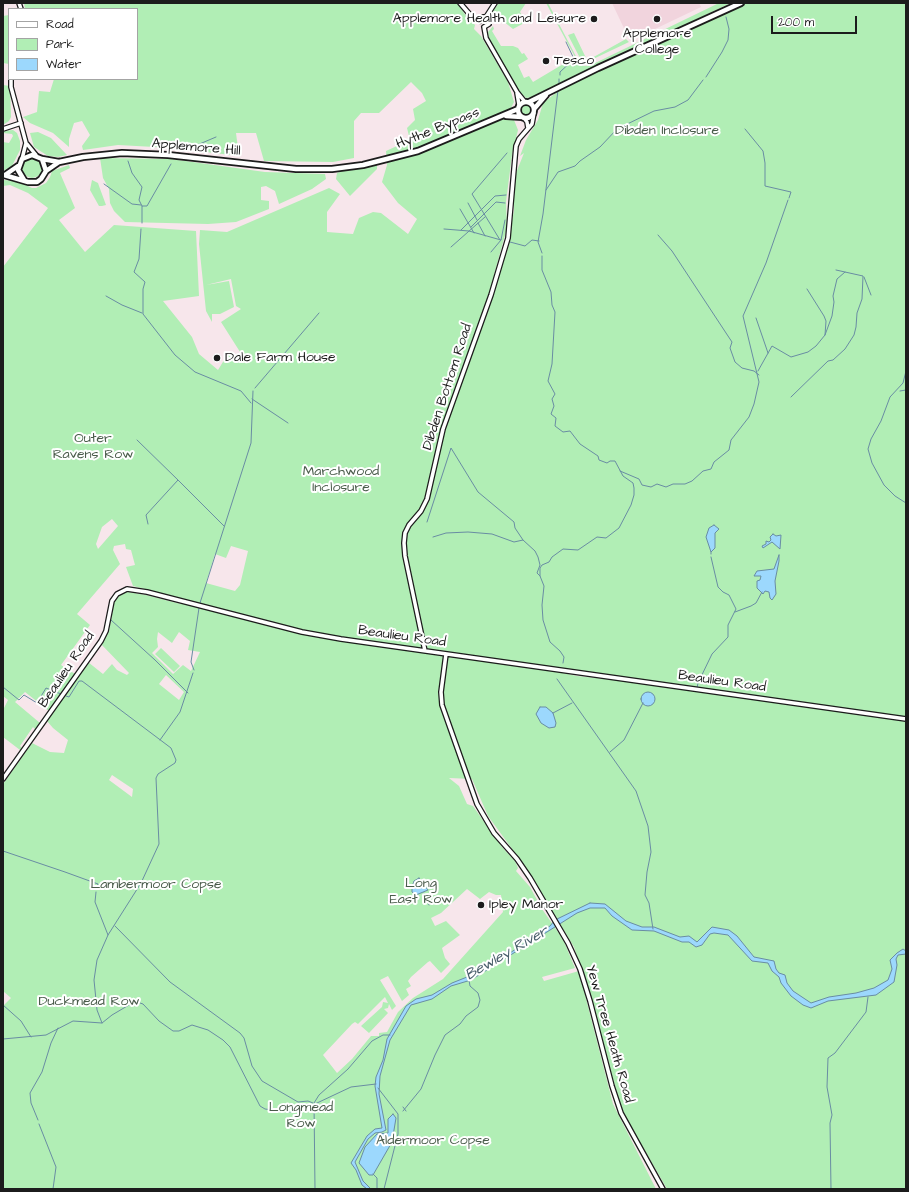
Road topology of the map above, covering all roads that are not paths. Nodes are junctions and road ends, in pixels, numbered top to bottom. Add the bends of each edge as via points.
1 (460, 3) edge
2 (495, 3) edge
3 (741, 3) edge
4 (486, 17) junction
5 (480, 21) junction
6 (484, 27) junction
7 (11, 80) edge
8 (516, 92) junction
9 (547, 94) junction
10 (527, 102) junction
11 (519, 107) junction
12 (534, 111) junction
13 (504, 115) junction
14 (523, 117) junction
15 (21, 123) junction
16 (528, 128) junction
17 (3, 129) edge
18 (26, 143) junction
19 (36, 155) junction
20 (22, 159) junction
21 (42, 159) junction
22 (59, 162) junction
23 (18, 166) junction
24 (332, 169) joint
25 (46, 171) junction
26 (4, 176) edge
27 (24, 180) junction
28 (425, 651) junction
29 (446, 654) junction
30 (906, 719) edge
31 (3, 779) edge
32 (663, 1189) edge

1 - 5 street
2 - 4 street
3 - 9 main road
4 - 5 street
4 - 6 street via 490,23
5 - 6 street
6 - 8 street via 486,38
7 - 15 street
8 - 10 street
8 - 11 street
9 - 10 main road
9 - 12 main road
10 - 11 main road, Hythe Bypass
10 - 12 main road
11 - 13 main road, Hythe Bypass
11 - 14 main road
12 - 14 main road via 528,118
12 - 16 street, Dibden Bottom Road via 534,119
13 - 14 main road, Hythe Bypass
13 - 24 main road, Hythe Bypass via 418,151 363,165
14 - 16 street
15 - 17 street
15 - 18 street
16 - 28 street, Dibden Bottom Road via 516,146 508,238 491,295 443,429 427,499 405,533 406,561
18 - 19 street
18 - 20 street
19 - 20 main road via 28,155
19 - 21 main road
20 - 23 main road
21 - 22 main road, Applemore Hill
21 - 25 main road
22 - 24 main road, Applemore Hill via 122,153 168,155 296,169
22 - 25 main road, Applemore Hill
23 - 26 main road
23 - 27 main road via 19,174
25 - 27 main road via 37,182
26 - 27 main road
28 - 29 street, Beaulieu Road
28 - 31 street, Beaulieu Road via 308,633 127,589 114,597 106,631 100,641
29 - 30 street, Beaulieu Road
29 - 32 street, Yew Tree Heath Road via 441,690 442,705 477,804 494,833 530,878 568,943 580,969 621,1113

